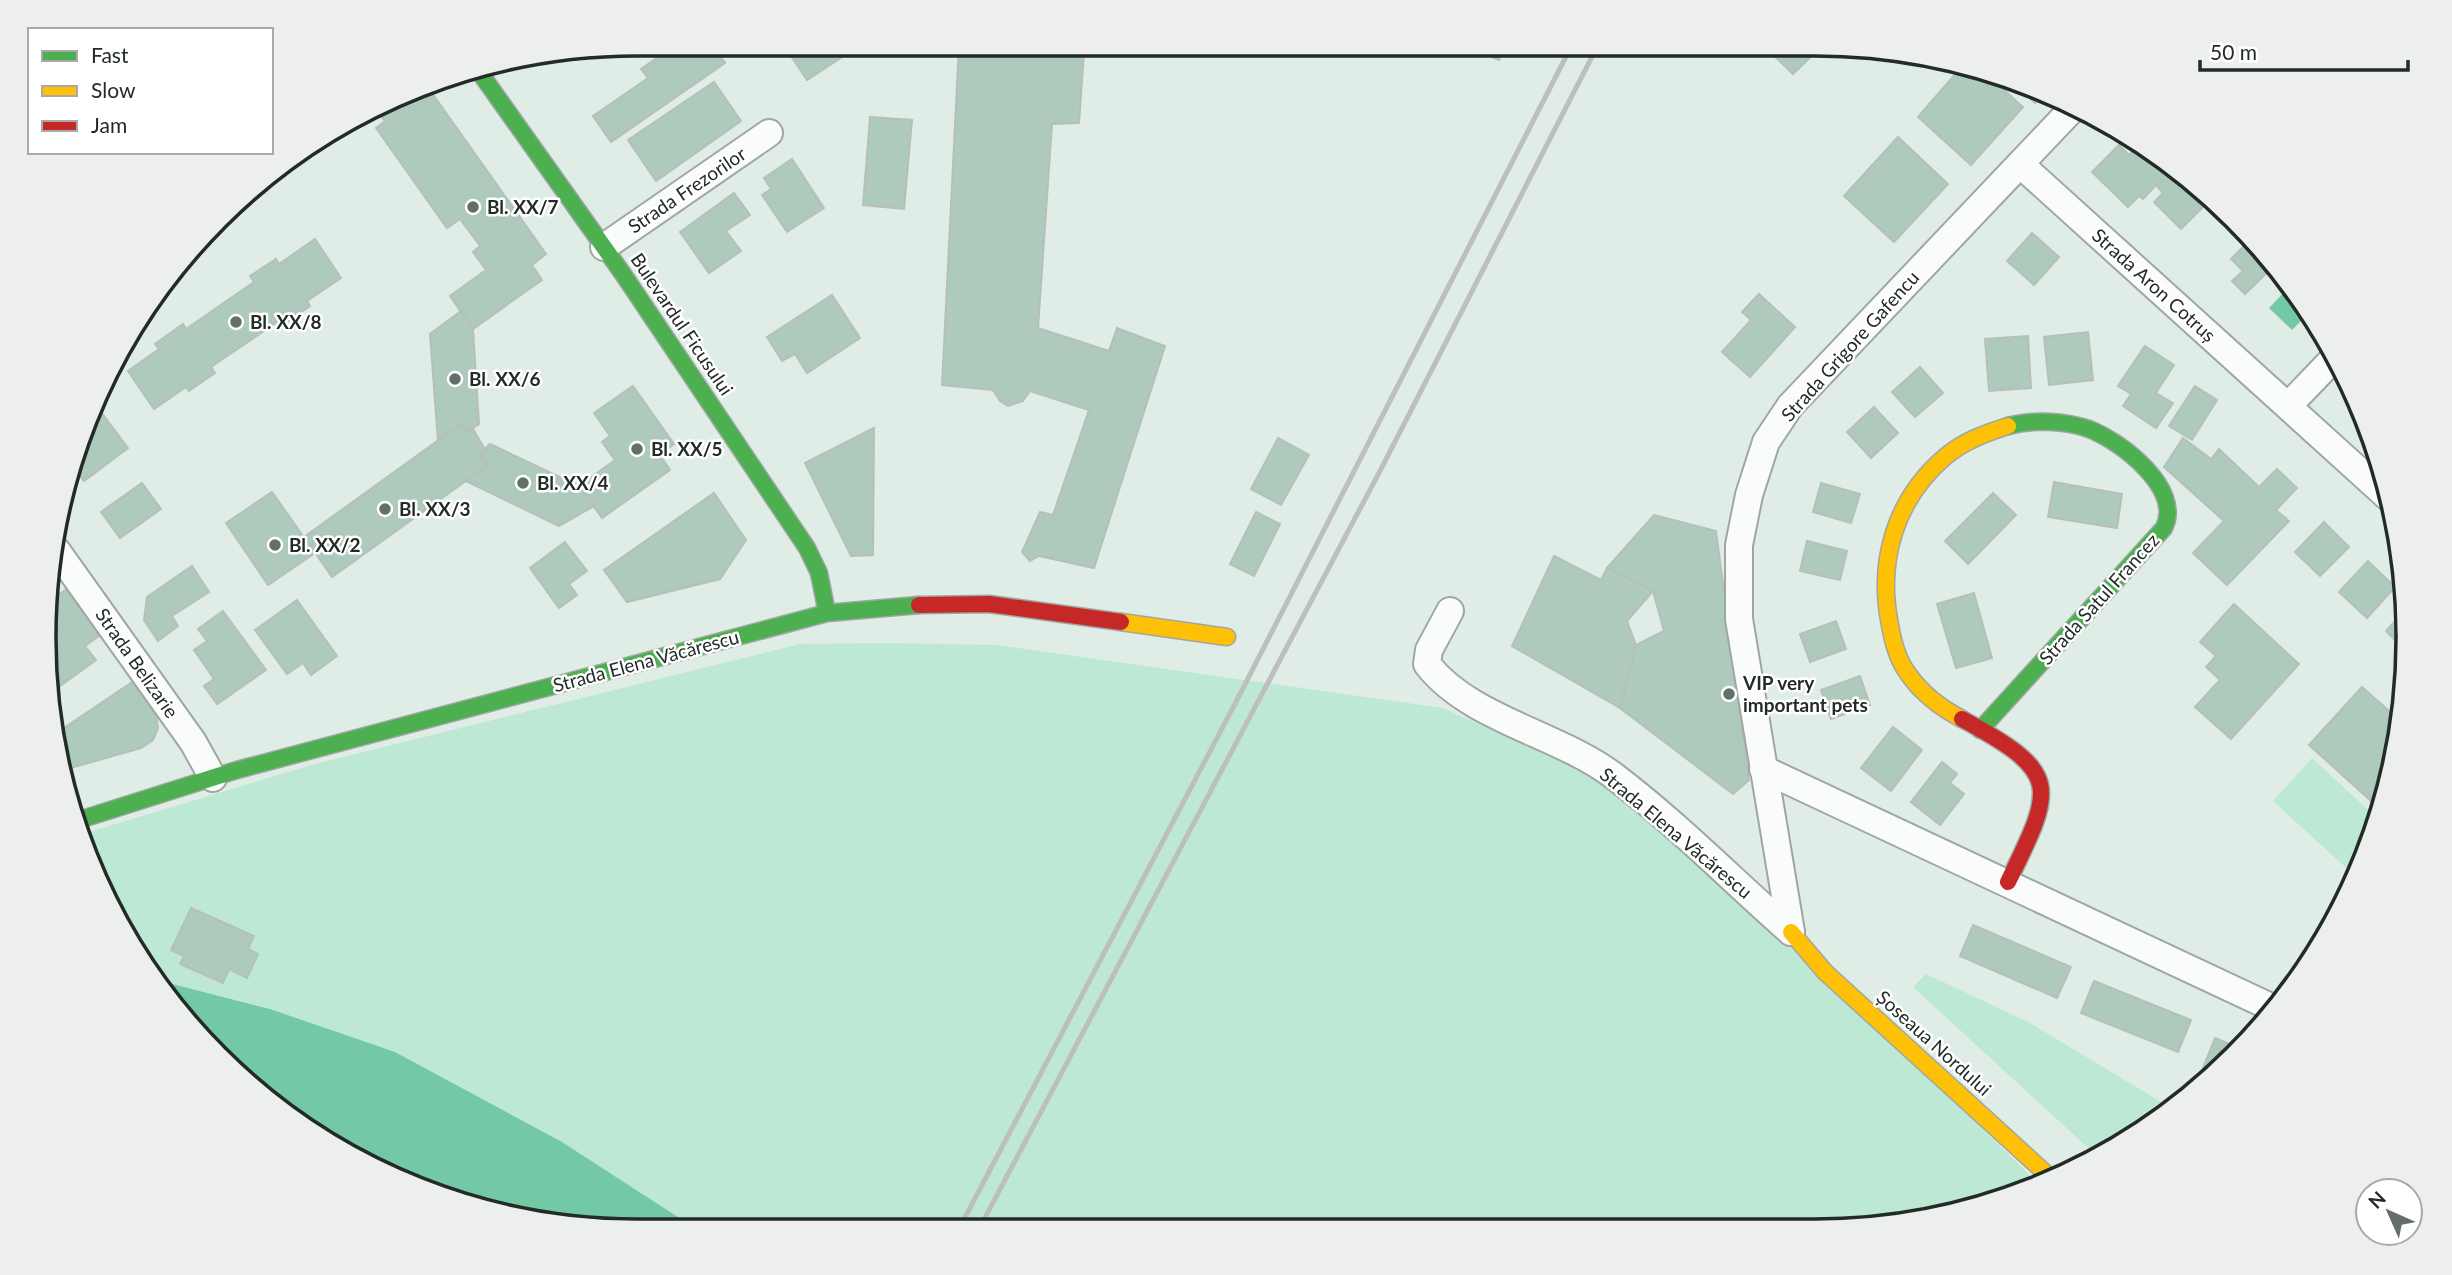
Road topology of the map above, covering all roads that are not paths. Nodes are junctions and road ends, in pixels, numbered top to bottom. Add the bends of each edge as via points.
1 (483, 77) edge
2 (2067, 114) edge
3 (769, 133) dead end
4 (2020, 164) junction
5 (604, 247) junction
6 (2328, 365) edge
7 (2288, 406) junction
8 (2376, 486) edge
9 (62, 558) edge
10 (1450, 611) dead end
11 (827, 613) junction
12 (1227, 638) dead end
13 (1980, 730) junction
14 (1763, 769) junction
15 (213, 778) junction
16 (85, 818) edge
17 (2008, 882) junction
18 (1790, 932) junction
19 (2265, 1005) edge
20 (2044, 1172) edge

1 - 5 street, Bulevardul Ficusului
2 - 4 street, Strada Grigore Gafencu
3 - 5 street, Strada Frezorilor
4 - 7 street, Strada Aron Cotruș
4 - 14 street, Strada Grigore Gafencu via 1790,406 1766,442 1749,495 1739,557 1739,619
5 - 11 street, Bulevardul Ficusului via 807,548 819,573
6 - 7 street
7 - 8 street, Strada Aron Cotruș
9 - 15 street, Strada Belizarie via 193,742
10 - 18 street, Strada Elena Văcărescu via 1429,650 1427,664 1439,679 1468,699 1613,775
11 - 12 street, Strada Elena Văcărescu via 989,604
11 - 15 street, Strada Elena Văcărescu
13 - 13 street, Strada Satul Francez via 1933,702 1907,674 1892,638 1885,559 1897,519 1939,460 2003,426 2040,420 2099,432 2125,447 2145,467 2170,502 2171,516
13 - 17 street, Strada Satul Francez via 2016,751 2042,780 2043,805
14 - 17 street
14 - 18 street, Strada Grigore Gafencu
15 - 16 street, Strada Elena Văcărescu
17 - 19 street
18 - 20 street, Șoseaua Nordului via 1825,972

